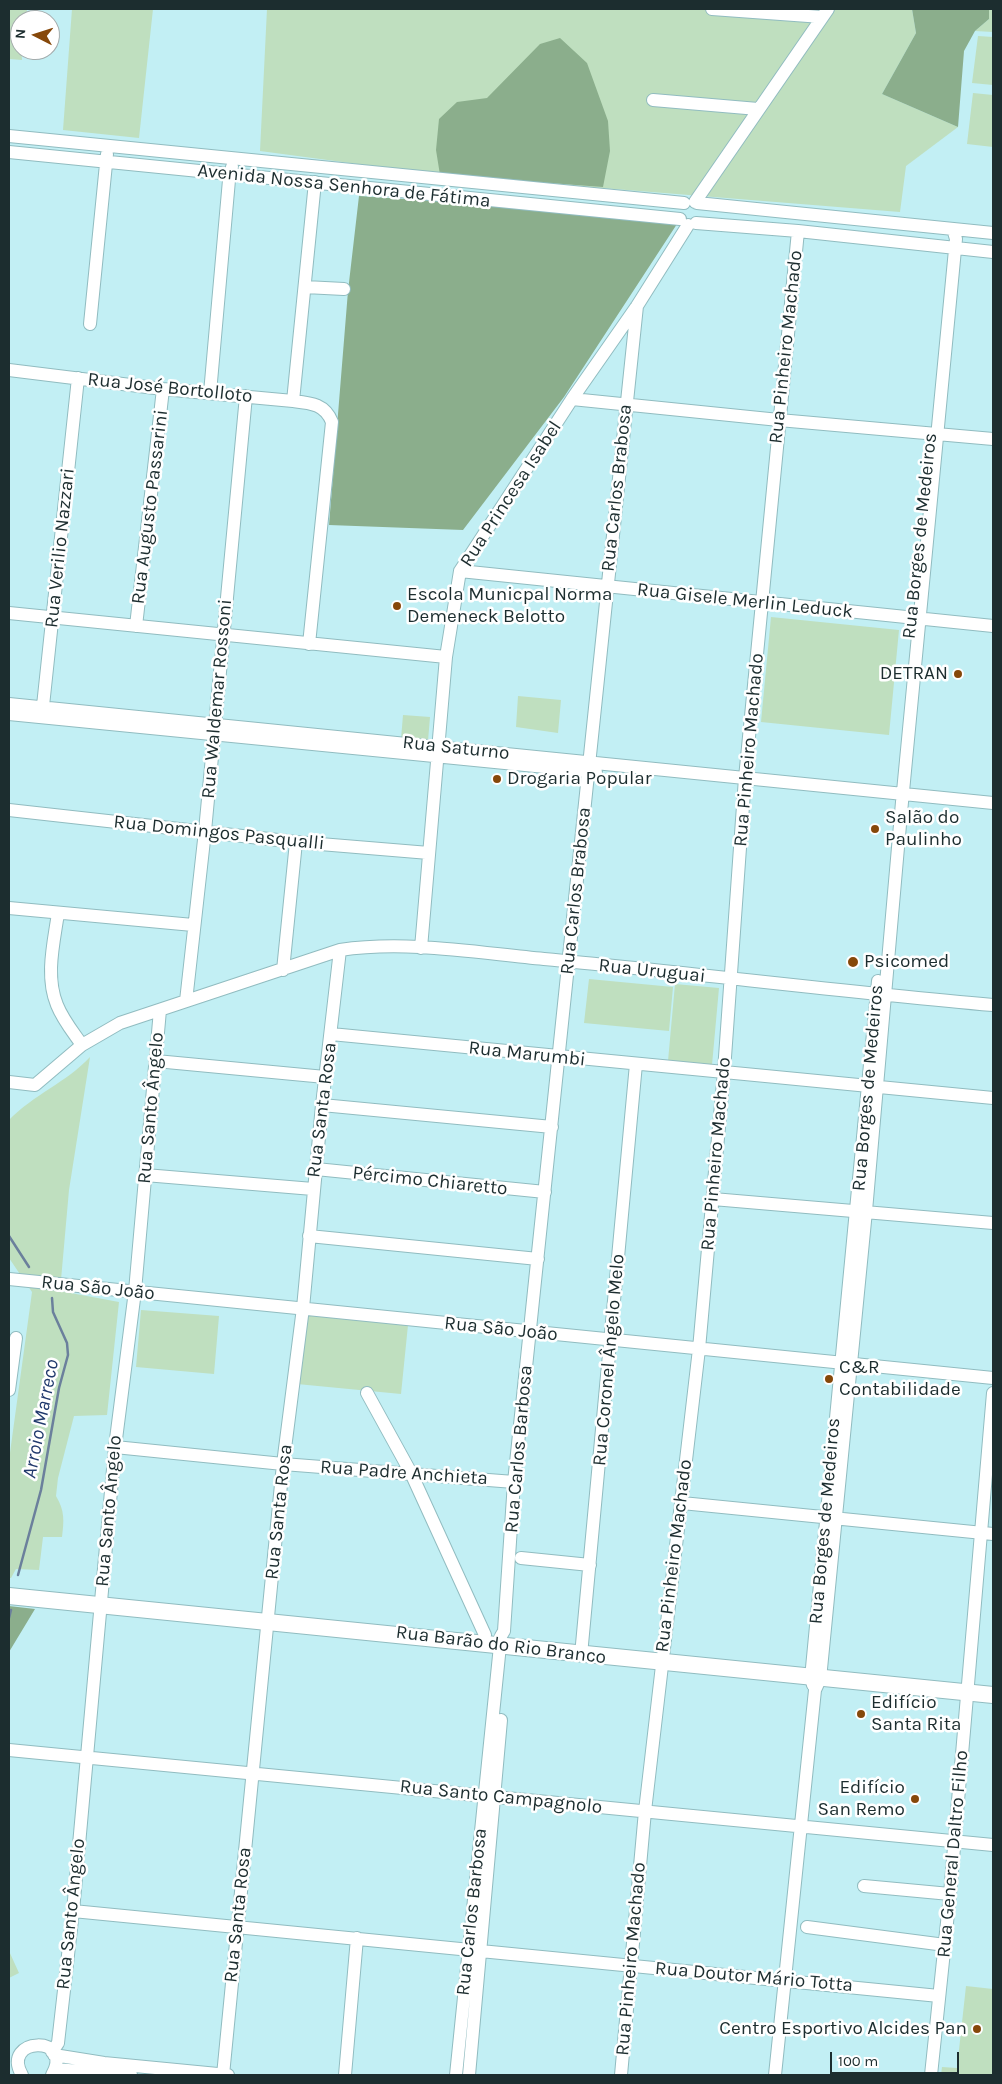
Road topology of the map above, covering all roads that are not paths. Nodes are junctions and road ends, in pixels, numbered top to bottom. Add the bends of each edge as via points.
1 (712, 9) edge
2 (825, 13) edge
3 (654, 100) dead end
4 (758, 109) junction
5 (10, 136) edge
6 (108, 146) junction
7 (9, 152) edge
8 (9, 158) edge
9 (234, 158) junction
10 (107, 162) junction
11 (230, 174) junction
12 (315, 182) junction
13 (692, 203) junction
14 (688, 222) junction
15 (953, 229) junction
16 (798, 231) junction
17 (993, 234) edge
18 (952, 248) junction
19 (993, 252) edge
20 (305, 287) junction
21 (344, 289) dead end
22 (637, 306) junction
23 (90, 324) dead end
24 (9, 370) edge
25 (78, 378) junction
26 (163, 389) junction
27 (210, 393) junction
28 (246, 396) junction
29 (572, 399) junction
30 (293, 401) junction
31 (625, 404) junction
32 (779, 420) junction
33 (935, 434) junction
34 (993, 439) edge
35 (460, 571) junction
36 (607, 586) junction
37 (762, 604) junction
38 (9, 613) edge
39 (53, 617) junction
40 (915, 618) junction
41 (136, 626) junction
42 (993, 626) edge
43 (222, 635) junction
44 (309, 644) junction
45 (446, 657) junction
46 (9, 704) edge
47 (42, 712) junction
48 (9, 714) edge
49 (215, 729) junction
50 (438, 751) junction
51 (589, 767) junction
52 (745, 782) junction
53 (898, 798) junction
54 (993, 803) edge
55 (9, 810) edge
56 (993, 811) edge
57 (206, 831) junction
58 (296, 842) junction
59 (429, 853) junction
60 (9, 908) edge
61 (58, 913) junction
62 (193, 925) junction
63 (421, 948) junction
64 (340, 950) junction
65 (569, 962) junction
66 (283, 970) junction
67 (731, 979) junction
68 (881, 995) junction
69 (186, 1001) junction
70 (993, 1005) edge
71 (160, 1010) junction
72 (331, 1034) junction
73 (82, 1045) junction
74 (559, 1057) junction
75 (156, 1061) junction
76 (636, 1064) junction
77 (724, 1071) junction
78 (325, 1076) junction
79 (9, 1082) edge
80 (872, 1085) junction
81 (993, 1098) edge
82 (322, 1104) junction
83 (552, 1127) junction
84 (316, 1169) junction
85 (144, 1175) junction
86 (313, 1189) junction
87 (545, 1192) junction
88 (712, 1199) junction
89 (862, 1211) junction
90 (993, 1223) edge
91 (309, 1236) junction
92 (538, 1259) junction
93 (9, 1279) edge
94 (135, 1292) junction
95 (303, 1308) junction
96 (530, 1332) junction
97 (16, 1338) dead end
98 (610, 1340) junction
99 (699, 1349) junction
100 (845, 1363) junction
101 (993, 1378) edge
102 (9, 1390) edge
103 (367, 1393) dead end
104 (993, 1393) edge
105 (115, 1447) junction
106 (283, 1464) junction
107 (411, 1473) junction
108 (514, 1482) junction
109 (682, 1503) junction
110 (831, 1518) junction
111 (987, 1533) edge
112 (521, 1558) dead end
113 (590, 1565) junction
114 (9, 1587) edge
115 (43, 1595) junction
116 (9, 1596) edge
117 (100, 1601) junction
118 (268, 1616) junction
119 (501, 1638) junction
120 (582, 1650) junction
121 (662, 1658) junction
122 (816, 1676) junction
123 (993, 1685) edge
124 (968, 1688) junction
125 (993, 1695) edge
126 (9, 1750) edge
127 (86, 1757) junction
128 (252, 1774) junction
129 (490, 1796) junction
130 (645, 1812) junction
131 (800, 1827) junction
132 (954, 1841) junction
133 (993, 1845) edge
134 (864, 1886) dead end
135 (950, 1894) junction
136 (73, 1910) junction
137 (237, 1926) junction
138 (807, 1927) dead end
139 (357, 1938) junction
140 (945, 1945) junction
141 (474, 1949) junction
142 (631, 1965) junction
143 (785, 1979) junction
144 (939, 1996) junction
145 (61, 2012) junction
146 (35, 2044) junction
147 (53, 2054) junction
148 (77, 2064) junction
149 (20, 2069) edge
150 (53, 2074) edge
151 (13, 2075) edge
152 (131, 2075) edge
153 (223, 2075) edge
154 (228, 2075) edge
155 (345, 2075) edge
156 (456, 2075) edge
157 (468, 2075) edge
158 (621, 2075) edge
159 (775, 2075) edge
160 (931, 2075) edge

1 - 2 street
2 - 4 street
3 - 4 street
4 - 13 street
5 - 6 street, Avenida Nossa Senhora de Fátima
5 - 7 street
6 - 9 street, Avenida Nossa Senhora de Fátima
6 - 10 street
7 - 8 street
7 - 10 street, Avenida Nossa Senhora de Fátima
9 - 11 street
9 - 13 street, Avenida Nossa Senhora de Fátima
10 - 11 street, Avenida Nossa Senhora de Fátima
10 - 23 street
11 - 12 street, Avenida Nossa Senhora de Fátima
11 - 27 street
12 - 14 street, Avenida Nossa Senhora de Fátima
12 - 20 street
13 - 14 street via 679,209
13 - 14 street via 702,212 700,218
13 - 15 street, Avenida Nossa Senhora de Fátima
14 - 16 street, Avenida Nossa Senhora de Fátima
14 - 22 street, Rua Princesa Isabel
15 - 17 street, Avenida Nossa Senhora de Fátima
15 - 18 street via 950,234
16 - 18 street, Avenida Nossa Senhora de Fátima
16 - 32 street, Rua Pinheiro Machado
18 - 19 street, Avenida Nossa Senhora de Fátima
18 - 33 street, Rua Borges de Medeiros
20 - 21 street
20 - 30 street
22 - 29 street, Rua Princesa Isabel
22 - 31 street, Rua Carlos Brabosa
24 - 25 street, Rua José Bortolloto
25 - 26 street, Rua José Bortolloto
25 - 39 street, Rua Verilio Nazzari
26 - 27 street, Rua José Bortolloto
26 - 41 street, Rua Augusto Passarini
27 - 28 street, Rua José Bortolloto
28 - 30 street, Rua José Bortolloto
28 - 43 street, Rua Waldemar Rossoni
29 - 31 street
29 - 35 street, Rua Princesa Isabel
30 - 44 street, Rua José Bortolloto via 315,404 328,412 332,422
31 - 32 street
31 - 36 street, Rua Carlos Brabosa
32 - 33 street
32 - 37 street, Rua Pinheiro Machado
33 - 34 street
33 - 40 street, Rua Borges de Medeiros
35 - 36 street, Rua Gisele Merlin Leduck
35 - 45 street, Rua Princesa Isabel
36 - 37 street, Rua Gisele Merlin Leduck
36 - 51 street, Rua Carlos Brabosa
37 - 40 street, Rua Gisele Merlin Leduck
37 - 52 street, Rua Pinheiro Machado
38 - 39 street
39 - 41 street
39 - 47 street, Rua Verilio Nazzari
40 - 42 street, Rua Gisele Merlin Leduck
40 - 53 street, Rua Borges de Medeiros
41 - 43 street
43 - 44 street
43 - 49 street, Rua Waldemar Rossoni
44 - 45 street
45 - 50 street, Rua Princesa Isabel
46 - 47 street, Rua Saturno
47 - 48 street, Rua Saturno
47 - 49 street, Rua Saturno
49 - 50 street, Rua Saturno
49 - 57 street, Rua Waldemar Rossoni
50 - 51 street, Rua Saturno
50 - 59 street, Rua Princesa Isabel
51 - 52 street, Rua Saturno
51 - 65 street, Rua Carlos Brabosa
52 - 53 street, Rua Saturno
52 - 67 street, Rua Pinheiro Machado
53 - 54 street, Rua Saturno
53 - 56 street, Rua Saturno
53 - 68 street, Rua Borges de Medeiros
55 - 57 street, Rua Domingos Pasqualli
57 - 58 street, Rua Domingos Pasqualli
57 - 62 street, Rua Waldemar Rossoni
58 - 59 street, Rua Domingos Pasqualli
58 - 66 street
59 - 63 street, Rua Princesa Isabel
60 - 61 street
61 - 62 street
61 - 73 street via 52,987 60,1012
62 - 69 street, Rua Waldemar Rossoni
63 - 64 street, Rua Uruguai via 381,946
63 - 65 street, Rua Uruguai
64 - 66 street, Rua Uruguai
64 - 72 street, Rua Santa Rosa
65 - 67 street, Rua Uruguai
65 - 74 street, Rua Carlos Brabosa
66 - 69 street, Rua Uruguai
67 - 68 street, Rua Uruguai
67 - 77 street, Rua Pinheiro Machado
68 - 70 street, Rua Uruguai
68 - 80 street, Rua Borges de Medeiros
69 - 71 street, Rua Uruguai
71 - 73 street, Rua Uruguai via 120,1023
71 - 75 street, Rua Santo Ângelo
72 - 74 street, Rua Marumbi
72 - 78 street, Rua Santa Rosa
73 - 79 street, Rua Uruguai via 35,1085
74 - 76 street, Rua Marumbi
74 - 83 street, Rua Carlos Barbosa
75 - 78 street
75 - 85 street, Rua Santo Ângelo
76 - 77 street, Rua Marumbi
76 - 98 street, Rua Coronel Ângelo Melo
77 - 80 street, Rua Marumbi
77 - 88 street, Rua Pinheiro Machado
78 - 82 street, Rua Santa Rosa
80 - 81 street, Rua Marumbi
80 - 89 street, Rua Borges de Medeiros
82 - 83 street
82 - 84 street, Rua Santa Rosa
83 - 87 street, Rua Carlos Barbosa
84 - 86 street, Rua Santa Rosa
84 - 87 street, Pércimo Chiaretto
85 - 86 street
85 - 94 street, Rua Santo Ângelo
86 - 91 street, Rua Santa Rosa
87 - 92 street, Rua Carlos Barbosa
88 - 89 street
88 - 99 street, Rua Pinheiro Machado
89 - 90 street
89 - 100 street, Rua Borges de Medeiros
91 - 92 street
91 - 95 street, Rua Santa Rosa
92 - 96 street, Rua Carlos Barbosa
93 - 94 street, Rua São João
94 - 95 street, Rua São João
94 - 105 street, Rua Santo Ângelo
95 - 96 street, Rua São João
95 - 106 street, Rua Santa Rosa
96 - 98 street, Rua São João
96 - 108 street, Rua Carlos Barbosa
97 - 102 street
98 - 99 street, Rua São João
98 - 113 street, Rua Coronel Ângelo Melo
99 - 100 street, Rua São João
99 - 109 street, Rua Pinheiro Machado
100 - 101 street, Rua São João
100 - 110 street, Rua Borges de Medeiros
103 - 107 street
104 - 111 street, Rua General Daltro Filho
105 - 106 street, Rua Padre Anchieta
105 - 117 street, Rua Santo Ângelo
106 - 107 street, Rua Padre Anchieta
106 - 118 street, Rua Santa Rosa
107 - 108 street, Rua Padre Anchieta
107 - 119 street
108 - 119 street, Rua Carlos Barbosa
109 - 110 street
109 - 121 street, Rua Pinheiro Machado
110 - 111 street
110 - 122 street, Rua Borges de Medeiros
111 - 124 street, Rua General Daltro Filho
112 - 113 street
113 - 120 street, Rua Coronel Ângelo Melo
114 - 115 main road, Rua Barão do Rio Branco
115 - 116 main road, Rua Barão do Rio Branco
115 - 117 main road, Rua Barão do Rio Branco
117 - 118 main road, Rua Barão do Rio Branco
117 - 127 street, Rua Santo Ângelo
118 - 119 main road, Rua Barão do Rio Branco
118 - 128 street, Rua Santa Rosa
119 - 120 main road, Rua Barão do Rio Branco
119 - 129 street, Rua Carlos Barbosa
120 - 121 main road, Rua Barão do Rio Branco
121 - 122 main road, Rua Barão do Rio Branco
121 - 130 street, Rua Pinheiro Machado
122 - 124 main road, Rua Barão do Rio Branco
122 - 131 street
123 - 124 main road, Rua Barão do Rio Branco
124 - 125 main road, Rua Barão do Rio Branco
124 - 132 street, Rua General Daltro Filho
126 - 127 street, Rua Santo Campagnolo
127 - 128 street, Rua Santo Campagnolo
127 - 136 street, Rua Santo Ângelo
128 - 129 street, Rua Santo Campagnolo
128 - 137 street, Rua Santa Rosa
129 - 130 street, Rua Santo Campagnolo
129 - 141 street, Rua Carlos Barbosa
130 - 131 street, Rua Santo Campagnolo
130 - 142 street, Rua Pinheiro Machado
131 - 132 street, Rua Santo Campagnolo
131 - 143 street
132 - 133 street, Rua Santo Campagnolo
132 - 135 street, Rua General Daltro Filho
134 - 135 street
135 - 140 street, Rua General Daltro Filho
136 - 137 street, Rua Doutor Mário Totta
136 - 145 street, Rua Santo Ângelo
137 - 139 street, Rua Doutor Mário Totta
137 - 153 street, Rua Santa Rosa
138 - 140 street
139 - 141 street, Rua Doutor Mário Totta
139 - 155 street
140 - 144 street, Rua General Daltro Filho
141 - 142 street, Rua Doutor Mário Totta
141 - 156 street, Rua Carlos Barbosa
141 - 157 street, Rua Carlos Barbosa
142 - 143 street, Rua Doutor Mário Totta
142 - 158 street, Rua Pinheiro Machado
143 - 144 street, Rua Doutor Mário Totta
143 - 159 street
144 - 160 street, Rua General Daltro Filho
145 - 146 street via 50,2037
145 - 147 street, Rua Santo Ângelo via 58,2043
146 - 147 street via 48,2047
146 - 149 street via 21,2053
147 - 148 street
147 - 150 street
148 - 150 street
148 - 152 street
148 - 153 street
149 - 151 street
153 - 154 street

